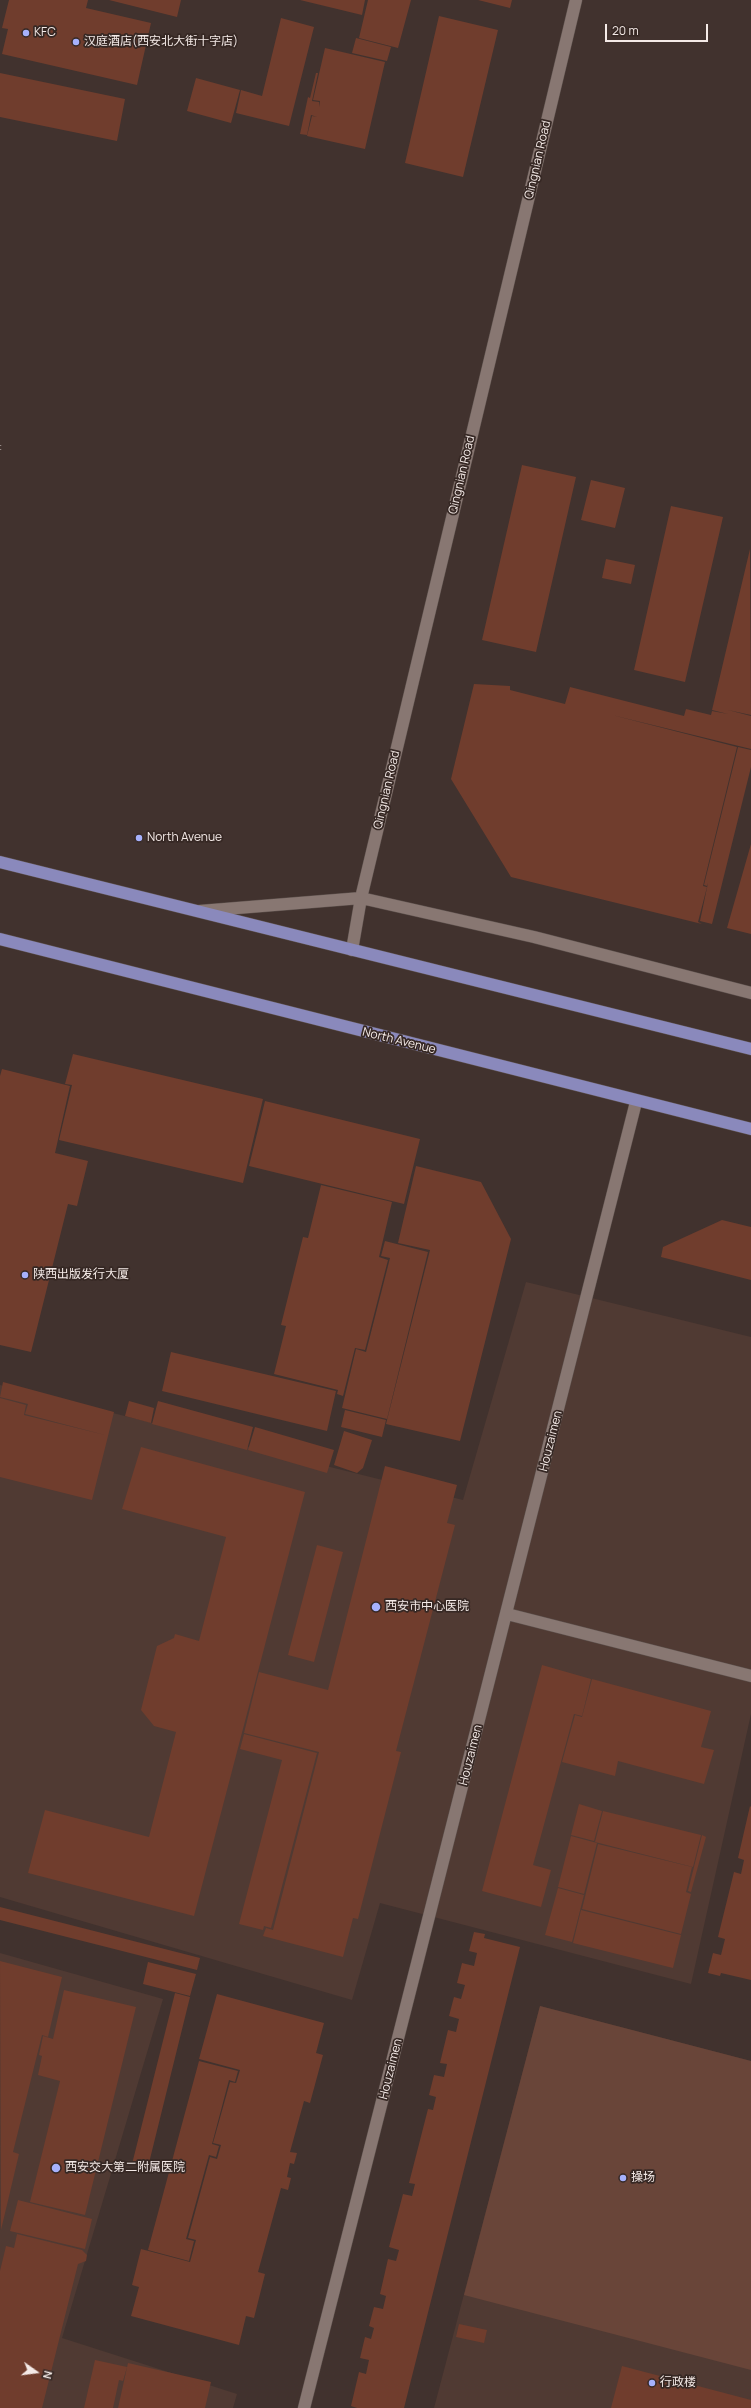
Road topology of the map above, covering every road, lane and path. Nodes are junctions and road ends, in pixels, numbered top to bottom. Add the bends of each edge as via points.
1 (576, 0) edge
2 (0, 445) edge
3 (0, 451) edge
4 (0, 862) edge
5 (361, 898) junction
6 (195, 911) junction
7 (0, 939) edge
8 (352, 950) junction
9 (751, 993) edge
10 (751, 1049) edge
11 (636, 1102) junction
12 (751, 1129) edge
13 (507, 1614) junction
14 (751, 1676) edge
15 (304, 2408) edge

1 - 5 street, Qingnian Road
2 - 3 path
4 - 6 main road
5 - 6 street
5 - 8 street, Qingnian Road
5 - 9 street via 534,937
6 - 8 main road
7 - 11 main road, North Avenue
8 - 10 main road
11 - 12 main road, North Avenue
11 - 13 street, Houzaimen
13 - 14 street
13 - 15 street, Houzaimen

